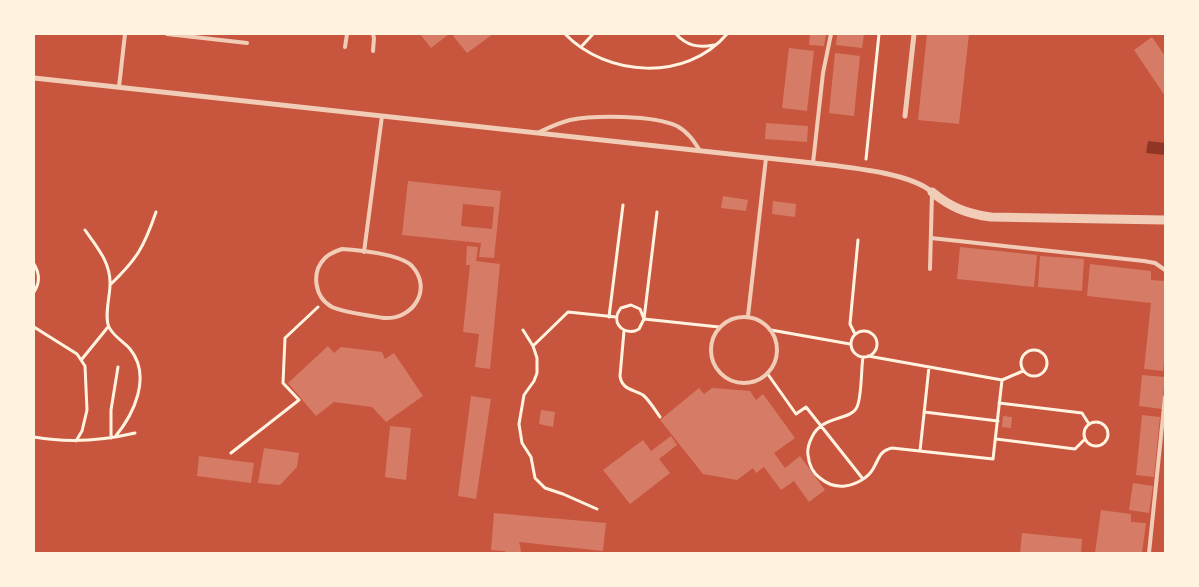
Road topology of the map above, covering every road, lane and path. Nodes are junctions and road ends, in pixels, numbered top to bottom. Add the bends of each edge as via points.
1 (125, 34) edge
2 (167, 34) edge
3 (347, 34) edge
4 (372, 34) edge
5 (565, 34) edge
6 (592, 34) edge
7 (676, 34) edge
8 (727, 34) edge
9 (831, 34) edge
10 (879, 34) edge
11 (914, 34) edge
12 (203, 36) edge
13 (247, 43) dead end
14 (715, 45) junction
15 (345, 47) dead end
16 (581, 47) junction
17 (373, 51) dead end
18 (34, 78) edge
19 (119, 87) junction
20 (382, 116) junction
21 (905, 116) dead end
22 (537, 133) junction
23 (700, 152) junction
24 (766, 158) junction
25 (813, 163) junction
26 (864, 170) junction
27 (932, 192) junction
28 (623, 205) dead end
29 (156, 212) dead end
30 (657, 212) dead end
31 (1163, 220) edge
32 (85, 230) dead end
33 (931, 238) junction
34 (858, 240) dead end
35 (364, 252) junction
36 (34, 264) edge
37 (930, 269) dead end
38 (1165, 270) edge
39 (110, 285) junction
40 (34, 292) edge
41 (325, 301) junction
42 (748, 316) junction
43 (610, 317) junction
44 (616, 317) junction
45 (644, 319) junction
46 (108, 326) junction
47 (719, 326) junction
48 (34, 327) edge
49 (522, 330) dead end
50 (771, 330) junction
51 (624, 331) junction
52 (856, 334) junction
53 (850, 344) junction
54 (534, 346) junction
55 (868, 356) junction
56 (863, 357) junction
57 (82, 359) junction
58 (118, 366) dead end
59 (929, 367) junction
60 (1023, 371) junction
61 (767, 373) junction
62 (1002, 380) junction
63 (1165, 397) edge
64 (999, 403) junction
65 (924, 412) junction
66 (660, 417) dead end
67 (998, 421) junction
68 (1089, 424) junction
69 (820, 426) junction
70 (135, 433) dead end
71 (34, 438) edge
72 (113, 438) junction
73 (996, 439) junction
74 (1085, 439) junction
75 (76, 441) junction
76 (920, 451) junction
77 (231, 453) dead end
78 (863, 479) junction
79 (597, 509) dead end
80 (1149, 553) edge

1 - 19 lane
2 - 12 lane
3 - 15 lane
4 - 17 lane
5 - 16 path
6 - 16 path
7 - 14 path via 691,46
8 - 14 path
9 - 25 lane
10 - 26 path
11 - 21 street
12 - 13 lane
14 - 16 path via 681,64 660,68 626,67
18 - 19 street
19 - 20 street
20 - 22 street
20 - 35 lane
22 - 23 street
22 - 23 lane via 579,119 639,118 676,126 691,137
23 - 24 street
24 - 25 street
24 - 42 lane
25 - 26 street
26 - 27 street via 914,180
27 - 31 street via 957,209 973,215
27 - 33 lane
28 - 43 path
29 - 39 path via 147,240 131,264
30 - 45 path
32 - 39 path via 108,267
33 - 37 lane
33 - 38 lane via 1144,261
34 - 52 path via 850,324
35 - 41 lane via 342,250 325,258 316,274 316,284
35 - 41 lane via 395,258 412,266 420,284 417,302 411,310 402,316 384,318 341,310
36 - 40 path via 39,276
39 - 46 path
41 - 77 path via 285,338 283,383 299,400
42 - 47 lane via 732,318
42 - 50 lane
43 - 44 path
43 - 54 path via 568,312
44 - 45 path via 621,308 631,305 640,310
44 - 51 path via 618,326
45 - 47 path
45 - 51 path via 635,332
46 - 57 path
46 - 72 path via 135,356 141,375 136,402 124,427
47 - 61 lane via 710,343 712,362 717,370 732,381 742,383 760,379
48 - 57 path
49 - 54 path
50 - 53 path
50 - 61 lane via 776,357
51 - 66 path via 622,383 647,399
52 - 53 path
52 - 55 path via 866,331 875,338 876,349
53 - 56 path via 854,353
54 - 79 path via 537,373 524,395 519,424 522,443 531,457 534,478 545,488
55 - 56 path
55 - 59 path
56 - 69 path via 857,407 850,414
57 - 75 path via 86,372 87,410
58 - 72 path via 111,410
59 - 62 path
59 - 65 path
60 - 60 path via 1028,375 1040,375 1047,366 1044,354 1033,349 1023,354 1020,360
60 - 62 path
61 - 69 path via 796,414 806,407
62 - 64 path
63 - 80 lane
64 - 67 path
64 - 68 path via 1082,413
65 - 67 path
65 - 76 path
67 - 73 path
68 - 74 path via 1085,428
68 - 74 path via 1104,424 1107,439 1099,446
69 - 78 path
69 - 78 path via 808,451 812,470 836,486 855,484
70 - 72 path
71 - 75 path
72 - 75 path
73 - 74 path via 1075,449
73 - 76 path via 993,459
76 - 78 path via 887,449

